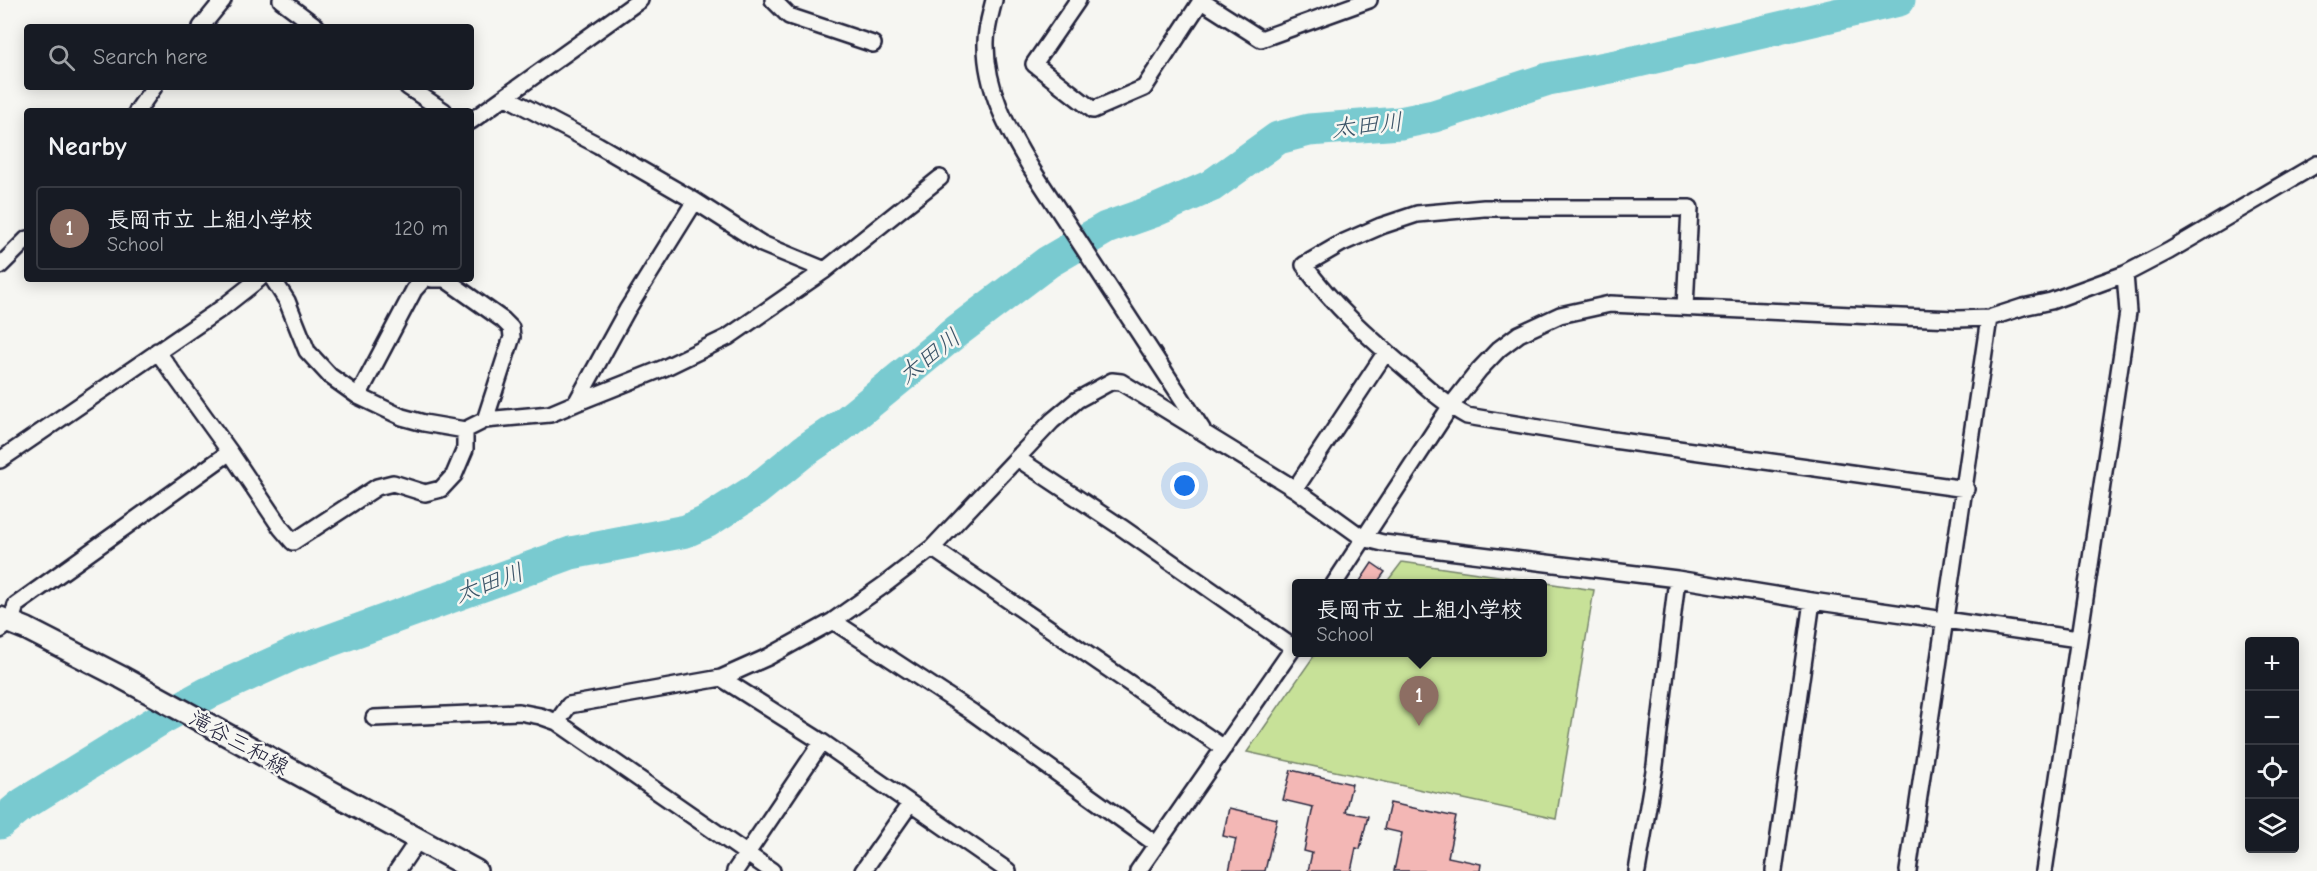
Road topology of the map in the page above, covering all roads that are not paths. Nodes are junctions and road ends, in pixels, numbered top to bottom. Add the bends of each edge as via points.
1 (281, 0) edge
2 (640, 0) edge
3 (773, 0) edge
4 (994, 0) edge
5 (1078, 0) edge
6 (1200, 0) edge
7 (1359, 1) edge
8 (214, 3) edge
9 (203, 24) edge
10 (313, 24) edge
11 (873, 44) dead end
12 (152, 90) edge
13 (412, 90) edge
14 (506, 97) junction
15 (139, 108) edge
16 (440, 108) edge
17 (474, 119) edge
18 (2317, 164) edge
19 (940, 178) dead end
20 (695, 201) junction
21 (24, 242) edge
22 (0, 266) edge
23 (825, 270) junction
24 (2125, 274) junction
25 (255, 282) edge
26 (275, 282) edge
27 (421, 282) edge
28 (449, 282) edge
29 (1685, 307) junction
30 (1989, 318) junction
31 (157, 351) junction
32 (1386, 352) junction
33 (358, 396) junction
34 (576, 403) junction
35 (1450, 407) junction
36 (485, 420) junction
37 (465, 430) junction
38 (1206, 434) junction
39 (230, 452) junction
40 (1017, 459) junction
41 (0, 460) edge
42 (1295, 489) junction
43 (1966, 489) junction
44 (1363, 538) junction
45 (932, 548) junction
46 (1337, 579) edge
47 (1677, 579) junction
48 (1812, 601) junction
49 (1945, 620) junction
50 (833, 621) junction
51 (4, 624) edge
52 (2078, 639) junction
53 (1292, 644) edge
54 (1292, 650) edge
55 (721, 678) junction
56 (374, 718) dead end
57 (557, 722) junction
58 (822, 742) junction
59 (1224, 748) junction
60 (909, 804) junction
61 (418, 840) junction
62 (1156, 844) junction
63 (747, 855) junction
64 (397, 871) edge
65 (476, 871) edge
66 (735, 871) edge
67 (772, 871) edge
68 (863, 871) edge
69 (1008, 871) edge
70 (1138, 871) edge
71 (1638, 871) edge
72 (1774, 871) edge
73 (1908, 871) edge
74 (2044, 871) edge

1 - 10 street
2 - 14 street
3 - 11 street via 789,16
4 - 38 street via 986,39 987,63 1006,126
5 - 6 street via 1034,64 1093,110 1144,88
6 - 7 street via 1261,39
8 - 9 street
12 - 15 street
13 - 16 street
14 - 17 street
14 - 20 street
18 - 24 street
19 - 23 street
20 - 23 street via 762,244
20 - 34 street via 627,310
21 - 22 street
23 - 34 street via 728,337
24 - 30 street
24 - 52 street via 2127,312
25 - 31 street
26 - 33 street via 307,351 330,376
27 - 33 street
28 - 36 street via 511,328 512,337
29 - 30 street
29 - 32 street via 1690,208 1484,208 1417,214 1342,243 1304,265 1317,284
29 - 35 street via 1610,304 1560,315 1519,334 1499,349
30 - 43 street
31 - 39 street
31 - 41 street
32 - 35 street
32 - 42 street
33 - 37 street via 402,417
34 - 36 street via 550,414
35 - 43 street via 1467,416 1606,439
35 - 44 street
36 - 37 street
37 - 39 street via 465,449 454,475 441,489 425,493 393,483 376,487 293,542
38 - 40 street via 1121,382 1112,381 1077,400
38 - 42 street
39 - 51 street via 16,605
40 - 45 street
40 - 53 street
42 - 44 street
43 - 49 street
44 - 46 street
44 - 47 street
45 - 50 street
45 - 59 street
47 - 48 street
47 - 71 street
48 - 49 street
48 - 72 street
49 - 52 street
49 - 73 street
50 - 55 street
50 - 62 street via 972,712
51 - 61 main road, 滝谷三和線 via 121,678
52 - 74 street
54 - 59 street
55 - 57 street via 569,705
55 - 58 street
56 - 57 street via 519,712
57 - 63 street
58 - 60 street
58 - 63 street
59 - 62 street
60 - 68 street
60 - 69 street
61 - 64 street
61 - 65 main road, 滝谷三和線
62 - 70 street
63 - 66 street
63 - 67 street

